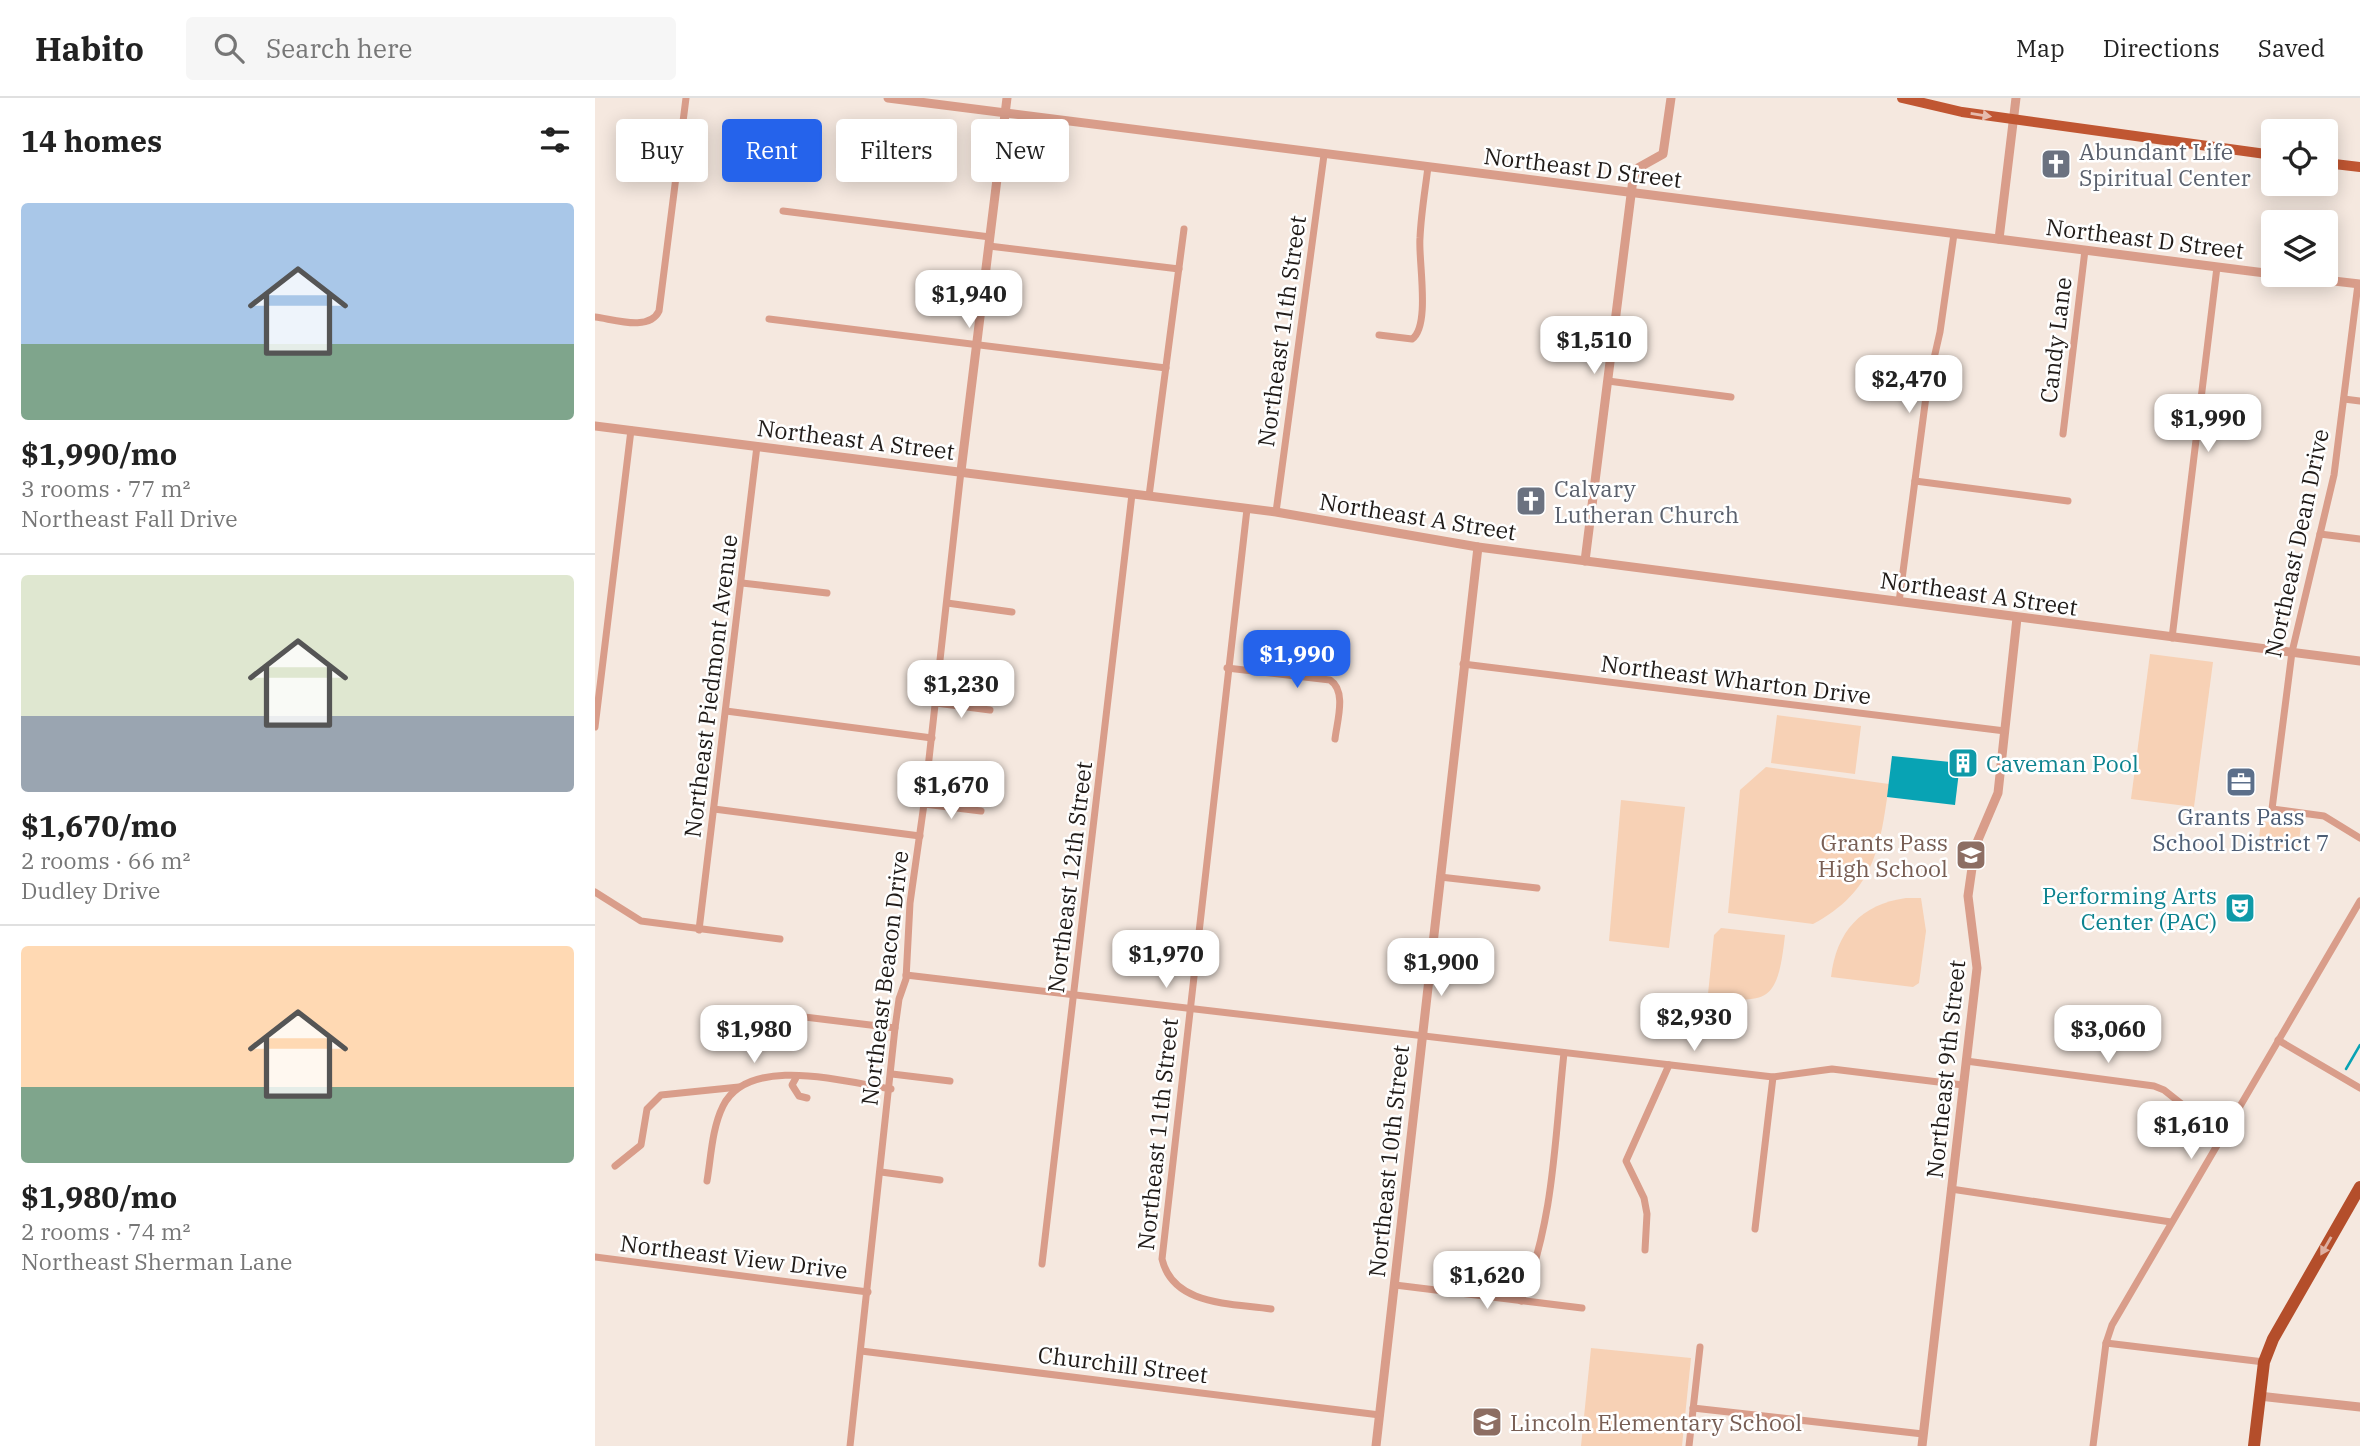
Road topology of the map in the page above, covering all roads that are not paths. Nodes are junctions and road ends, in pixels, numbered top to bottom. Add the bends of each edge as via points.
1 (686, 98) edge
2 (888, 98) edge
3 (1007, 98) edge
4 (1671, 98) edge
5 (1902, 98) edge
6 (2016, 98) edge
7 (904, 99) edge
8 (1006, 113) junction
9 (2013, 120) junction
10 (2261, 153) edge
11 (1324, 155) junction
12 (2338, 164) edge
13 (1428, 167) junction
14 (2360, 167) edge
15 (1631, 193) junction
16 (783, 211) dead end
17 (1184, 229) dead end
18 (1954, 233) junction
19 (1999, 239) junction
20 (989, 241) junction
21 (2085, 250) junction
22 (2217, 267) junction
23 (1179, 270) junction
24 (2261, 272) edge
25 (2338, 282) edge
26 (2359, 284) edge
27 (595, 317) edge
28 (769, 319) dead end
29 (1379, 335) dead end
30 (976, 345) junction
31 (1166, 368) junction
32 (1608, 381) junction
33 (1731, 397) dead end
34 (2344, 399) junction
35 (2360, 401) edge
36 (595, 426) edge
37 (631, 430) junction
38 (2063, 434) dead end
39 (758, 446) junction
40 (961, 471) junction
41 (1915, 481) junction
42 (1132, 494) junction
43 (1149, 496) junction
44 (2068, 501) dead end
45 (1247, 509) junction
46 (1276, 512) junction
47 (2320, 534) junction
48 (2360, 539) edge
49 (1478, 547) junction
50 (1585, 561) junction
51 (742, 583) junction
52 (827, 593) dead end
53 (1899, 602) junction
54 (947, 603) junction
55 (1012, 612) dead end
56 (2017, 618) junction
57 (2172, 638) junction
58 (2292, 652) junction
59 (2360, 661) edge
60 (1463, 664) junction
61 (1227, 668) junction
62 (936, 703) junction
63 (990, 710) dead end
64 (726, 711) junction
65 (595, 727) edge
66 (2005, 732) junction
67 (932, 737) junction
68 (1335, 739) dead end
69 (925, 804) junction
70 (714, 809) junction
71 (981, 811) dead end
72 (920, 836) junction
73 (2360, 838) edge
74 (1440, 877) junction
75 (1538, 888) dead end
76 (595, 892) edge
77 (2360, 901) edge
78 (699, 930) junction
79 (780, 939) dead end
80 (906, 975) junction
81 (1075, 993) junction
82 (1190, 1007) junction
83 (747, 1010) dead end
84 (895, 1028) junction
85 (1421, 1035) junction
86 (2278, 1040) junction
87 (1564, 1053) junction
88 (1966, 1061) junction
89 (1669, 1065) junction
90 (892, 1074) junction
91 (797, 1076) junction
92 (1773, 1077) junction
93 (950, 1080) dead end
94 (1963, 1085) junction
95 (740, 1087) junction
96 (2360, 1088) edge
97 (891, 1089) junction
98 (807, 1098) dead end
99 (2222, 1136) junction
100 (615, 1166) dead end
101 (881, 1172) junction
102 (940, 1180) dead end
103 (708, 1181) dead end
104 (2360, 1187) edge
105 (1951, 1189) junction
106 (2171, 1222) junction
107 (1755, 1229) dead end
108 (1645, 1250) dead end
109 (595, 1257) edge
110 (1042, 1264) dead end
111 (1395, 1285) junction
112 (868, 1292) junction
113 (1521, 1301) junction
114 (1582, 1308) dead end
115 (1271, 1309) dead end
116 (2106, 1343) junction
117 (1700, 1347) dead end
118 (861, 1352) junction
119 (2264, 1362) junction
120 (2259, 1396) junction
121 (2360, 1407) edge
122 (1693, 1408) junction
123 (1380, 1415) junction
124 (1923, 1434) junction
125 (851, 1446) edge
126 (1376, 1446) edge
127 (1689, 1446) edge
128 (1922, 1446) edge
129 (2093, 1446) edge
130 (2254, 1446) edge

1 - 27 street via 659,311 644,323
2 - 7 street, Northeast D Street
3 - 8 street, Northeast Beacon Drive
4 - 15 street via 1663,154 1638,168
5 -> 9 main road
6 - 9 street
7 - 8 street, Northeast D Street
8 - 11 street, Northeast D Street
8 - 20 street, Northeast Beacon Drive
9 - 10 main road
9 - 19 street
11 - 13 street, Northeast D Street
11 - 46 street, Northeast 11th Street
12 - 14 main road
13 - 15 street, Northeast D Street
13 - 29 street via 1420,237 1423,287 1418,333 1412,339
15 - 18 street, Northeast D Street
15 - 32 street
16 - 20 street
17 - 23 street
18 - 19 street, Northeast D Street
18 - 41 street
19 - 21 street, Northeast D Street
20 - 23 street
20 - 30 street, Northeast Beacon Drive
21 - 22 street, Northeast D Street
21 - 38 street, Candy Lane
22 - 24 street, Northeast D Street
22 - 57 street
23 - 31 street
25 - 26 street
26 - 34 street, Northeast Dean Drive
28 - 30 street
30 - 31 street
30 - 40 street, Northeast Beacon Drive
31 - 43 street
32 - 33 street
32 - 50 street
34 - 35 street
34 - 47 street, Northeast Dean Drive
36 - 37 street, Northeast A Street
37 - 39 street, Northeast A Street
37 - 65 street
39 - 40 street, Northeast A Street
39 - 51 street, Northeast Piedmont Avenue
40 - 42 street, Northeast A Street
40 - 54 street, Northeast Beacon Drive
41 - 44 street
41 - 53 street
42 - 43 street, Northeast A Street
42 - 81 street, Northeast 12th Street
43 - 45 street, Northeast A Street
45 - 46 street, Northeast A Street
45 - 61 street, Northeast 11th Street
46 - 49 street, Northeast A Street
47 - 48 street
47 - 58 street, Northeast Dean Drive
49 - 50 street, Northeast A Street
49 - 60 street, Northeast 10th Street
50 - 53 street, Northeast A Street
51 - 52 street
51 - 64 street, Northeast Piedmont Avenue
53 - 56 street, Northeast A Street
54 - 55 street
54 - 62 street, Northeast Beacon Drive
56 - 57 street, Northeast A Street
56 - 66 street, Northeast 9th Street
57 - 58 street, Northeast A Street
58 - 59 street, Northeast A Street
58 - 73 street, Northeast Dean Drive via 2272,809 2324,816
60 - 66 street, Northeast Wharton Drive
60 - 74 street, Northeast 10th Street
61 - 68 street via 1337,684
61 - 82 street, Northeast 11th Street
62 - 63 street
62 - 67 street, Northeast Beacon Drive
64 - 67 street
64 - 70 street, Northeast Piedmont Avenue
66 - 88 street, Northeast 9th Street via 1998,793 1975,847 1968,896 1978,955
67 - 69 street, Northeast Beacon Drive
69 - 71 street
69 - 72 street, Northeast Beacon Drive
70 - 72 street
70 - 78 street, Northeast Piedmont Avenue
72 - 80 street, Northeast Beacon Drive via 909,903
74 - 75 street
74 - 85 street, Northeast 10th Street
76 - 78 street via 641,921
77 - 86 street
78 - 79 street
80 - 81 street
80 - 84 street, Northeast Beacon Drive
81 - 82 street
81 - 110 street, Northeast 12th Street
82 - 85 street
82 - 115 street, Northeast 11th Street via 1162,1247 1164,1268 1174,1284 1191,1295
83 - 84 street
84 - 90 street, Northeast Beacon Drive
85 - 87 street
85 - 111 street, Northeast 10th Street
86 - 96 street
86 - 99 street
87 - 89 street
87 - 113 street via 1543,1236
88 - 94 street, Northeast 9th Street
88 - 99 street via 2154,1086
89 - 92 street
89 - 108 street via 1626,1161 1644,1198
90 - 93 street
90 - 97 street, Northeast Beacon Drive
91 - 95 street via 764,1077
91 - 97 street
91 - 98 street via 792,1085
92 - 94 street via 1845,1070
92 - 107 street
94 - 105 street, Northeast 9th Street
95 - 100 street via 661,1095 647,1109 641,1145
95 - 103 street via 724,1103 718,1118
97 - 101 street, Northeast Beacon Drive
99 - 106 street
101 - 102 street
101 - 112 street, Northeast Beacon Drive
104 -> 119 highway via 2283,1319
105 - 106 street
105 - 124 street, Northeast 9th Street
106 - 116 street
109 - 112 street, Northeast View Drive
111 - 113 street
111 - 123 street, Northeast 10th Street
112 - 118 street, Northeast Beacon Drive
113 - 114 street
116 - 119 street
116 - 129 street
117 - 122 street
118 - 123 street, Churchill Street
118 - 125 street, Northeast Beacon Drive
119 - 120 highway
120 - 121 street
120 - 130 highway
122 - 124 street
122 - 127 street
123 - 126 street, Northeast 10th Street
124 - 128 street, Northeast 9th Street

